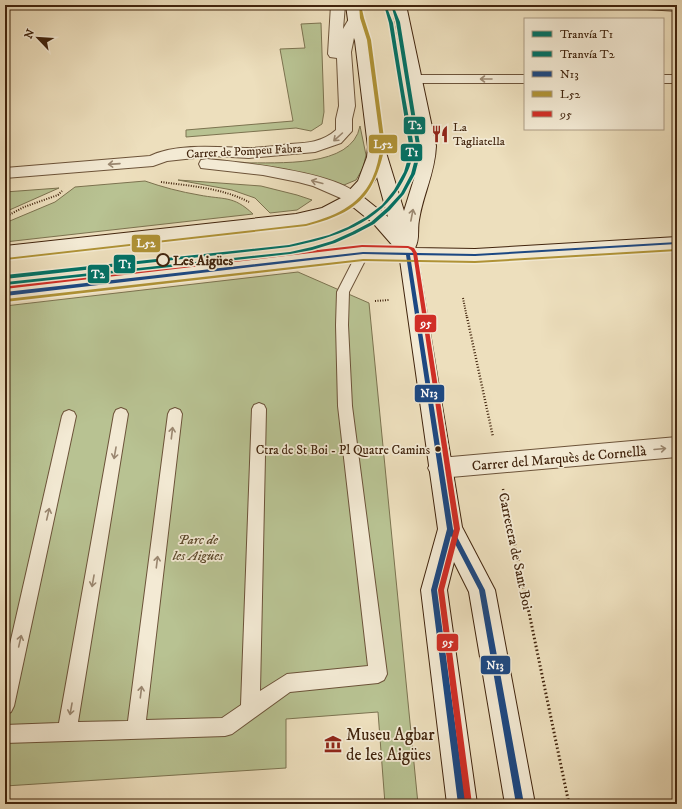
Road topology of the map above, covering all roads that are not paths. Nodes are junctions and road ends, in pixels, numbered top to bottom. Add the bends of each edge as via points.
1 (338, 5) edge
2 (398, 5) edge
3 (647, 5) edge
4 (677, 7) edge
5 (354, 12) edge
6 (414, 79) junction
7 (524, 79) edge
8 (664, 79) edge
9 (677, 79) edge
10 (344, 119) junction
11 (376, 146) junction
12 (153, 161) junction
13 (5, 172) edge
14 (352, 198) junction
15 (677, 243) edge
16 (5, 252) edge
17 (363, 253) junction
18 (408, 254) junction
19 (5, 294) edge
20 (259, 409) dead end
21 (121, 414) dead end
22 (175, 414) dead end
23 (70, 416) dead end
24 (677, 447) edge
25 (440, 468) junction
26 (450, 529) junction
27 (5, 706) edge
28 (250, 709) junction
29 (136, 730) junction
30 (67, 732) junction
31 (5, 734) edge
32 (462, 804) edge
33 (520, 804) edge

1 - 10 street via 335,66 338,107
2 - 6 street
3 - 4 street
5 - 10 street, Carrer de Pompeu Fabra via 344,52 347,106
5 - 11 street via 362,41
7 -> 6 street
18 -> 6 street via 410,220 427,163 428,146
8 - 9 street
10 -> 12 street, Carrer de Pompeu Fabra via 344,131 340,136 328,144 315,148 249,153 213,151 163,156
11 - 14 street via 371,174
11 - 18 street
12 -> 13 street, Carrer de Pompeu Fabra
14 -> 12 street, Carrer de Pompeu Fabra via 325,184 283,174 210,165 162,164
14 - 16 street via 331,211 305,218
14 - 18 street, Carrer de Pompeu Fabra via 391,230
15 - 18 street via 475,255
17 - 18 street
17 - 19 street
17 - 28 lane via 343,292 344,406 378,674 287,683
18 - 25 street
20 - 28 lane
21 -> 30 lane
29 -> 22 lane
27 -> 23 lane
25 -> 24 street, Carrer del Marquès de Cornellà
25 - 26 street
26 - 32 street via 434,590
26 - 33 street via 482,590
28 - 29 lane via 225,727
29 - 30 lane
30 - 31 lane

